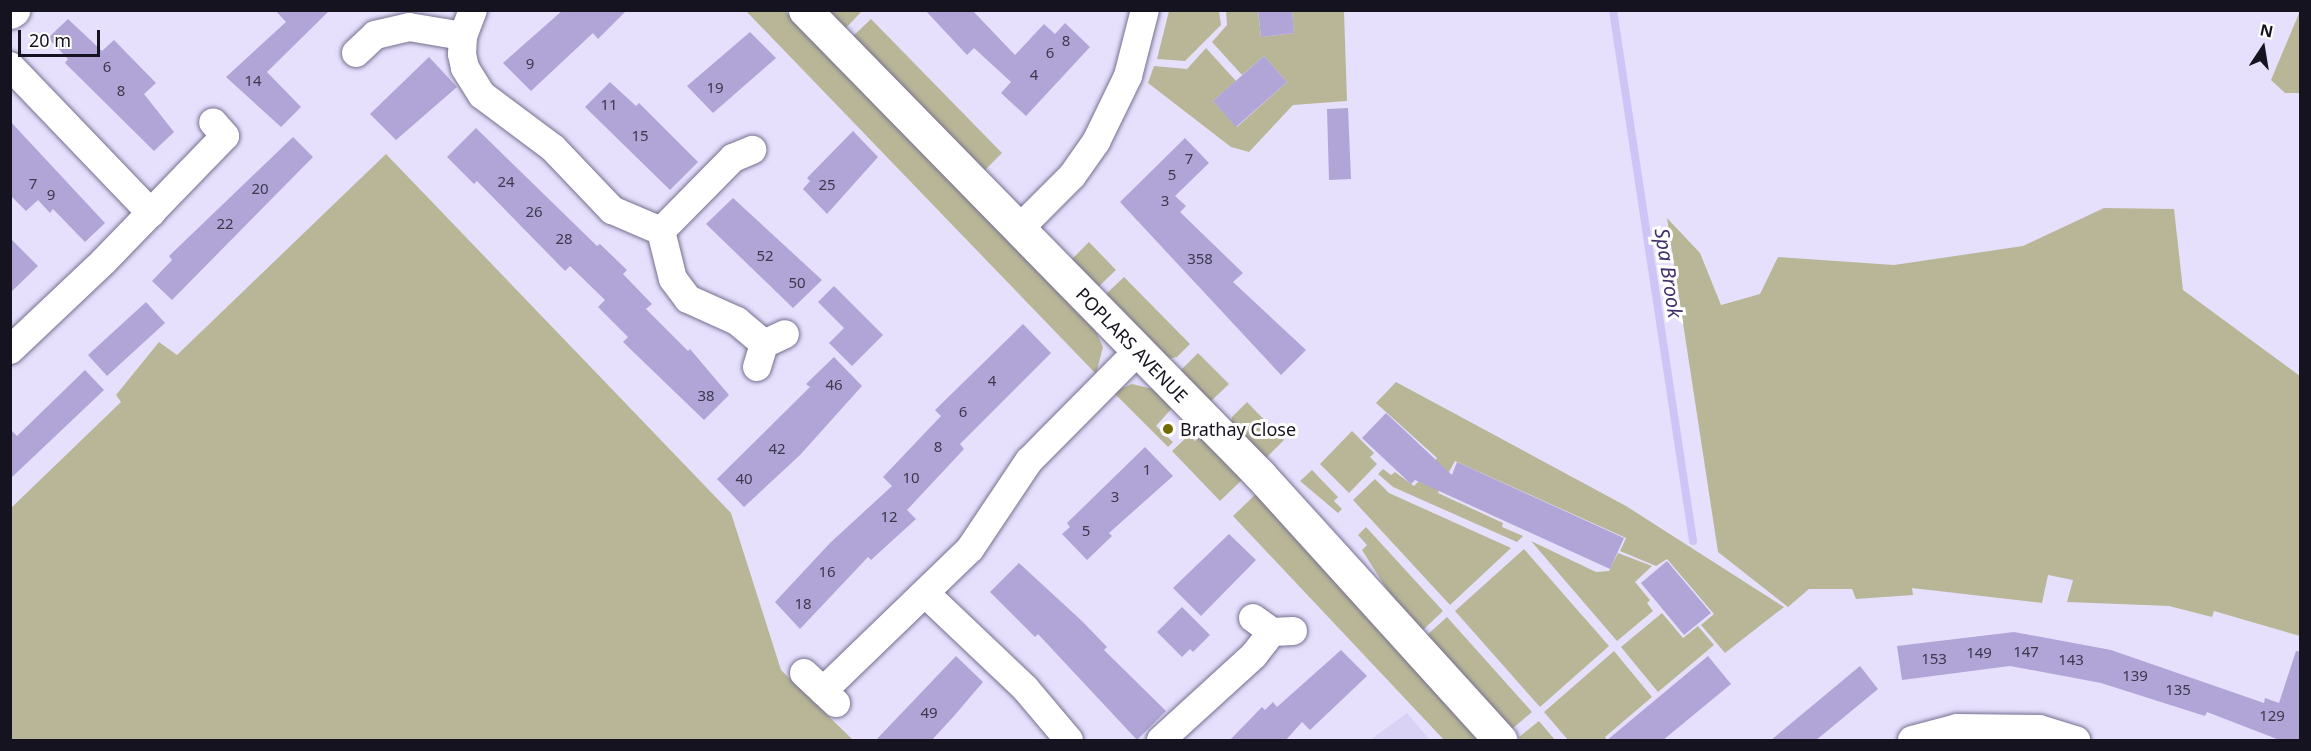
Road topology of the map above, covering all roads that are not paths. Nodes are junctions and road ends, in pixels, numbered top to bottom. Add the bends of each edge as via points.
1 (805, 10) edge
2 (1145, 10) edge
3 (468, 23) edge
4 (353, 59) dead end
5 (10, 66) edge
6 (213, 122) dead end
7 (752, 150) dead end
8 (151, 213) junction
9 (1019, 229) junction
10 (661, 231) junction
11 (769, 348) dead end
12 (10, 350) edge
13 (1139, 350) junction
14 (927, 594) junction
15 (1272, 627) dead end
16 (821, 689) dead end
17 (1069, 741) edge
18 (1161, 741) edge
19 (1500, 741) edge
20 (1912, 741) edge
21 (2076, 741) edge

1 - 9 street, POPLARS AVENUE
2 - 9 street via 1128,76 1096,142 1072,176
3 - 4 street via 409,27 375,35
3 - 10 street via 465,68 482,95 553,148 612,210
5 - 8 street
6 - 8 street via 225,136
7 - 10 street via 733,158
8 - 12 street
9 - 13 street, POPLARS AVENUE
10 - 11 street via 680,291 698,306 737,321
13 - 14 street via 1029,461 970,549
13 - 19 street, POPLARS AVENUE via 1260,475
14 - 16 street
14 - 17 street via 1024,688
15 - 18 street via 1254,656
20 - 21 street via 1957,728 2039,729

